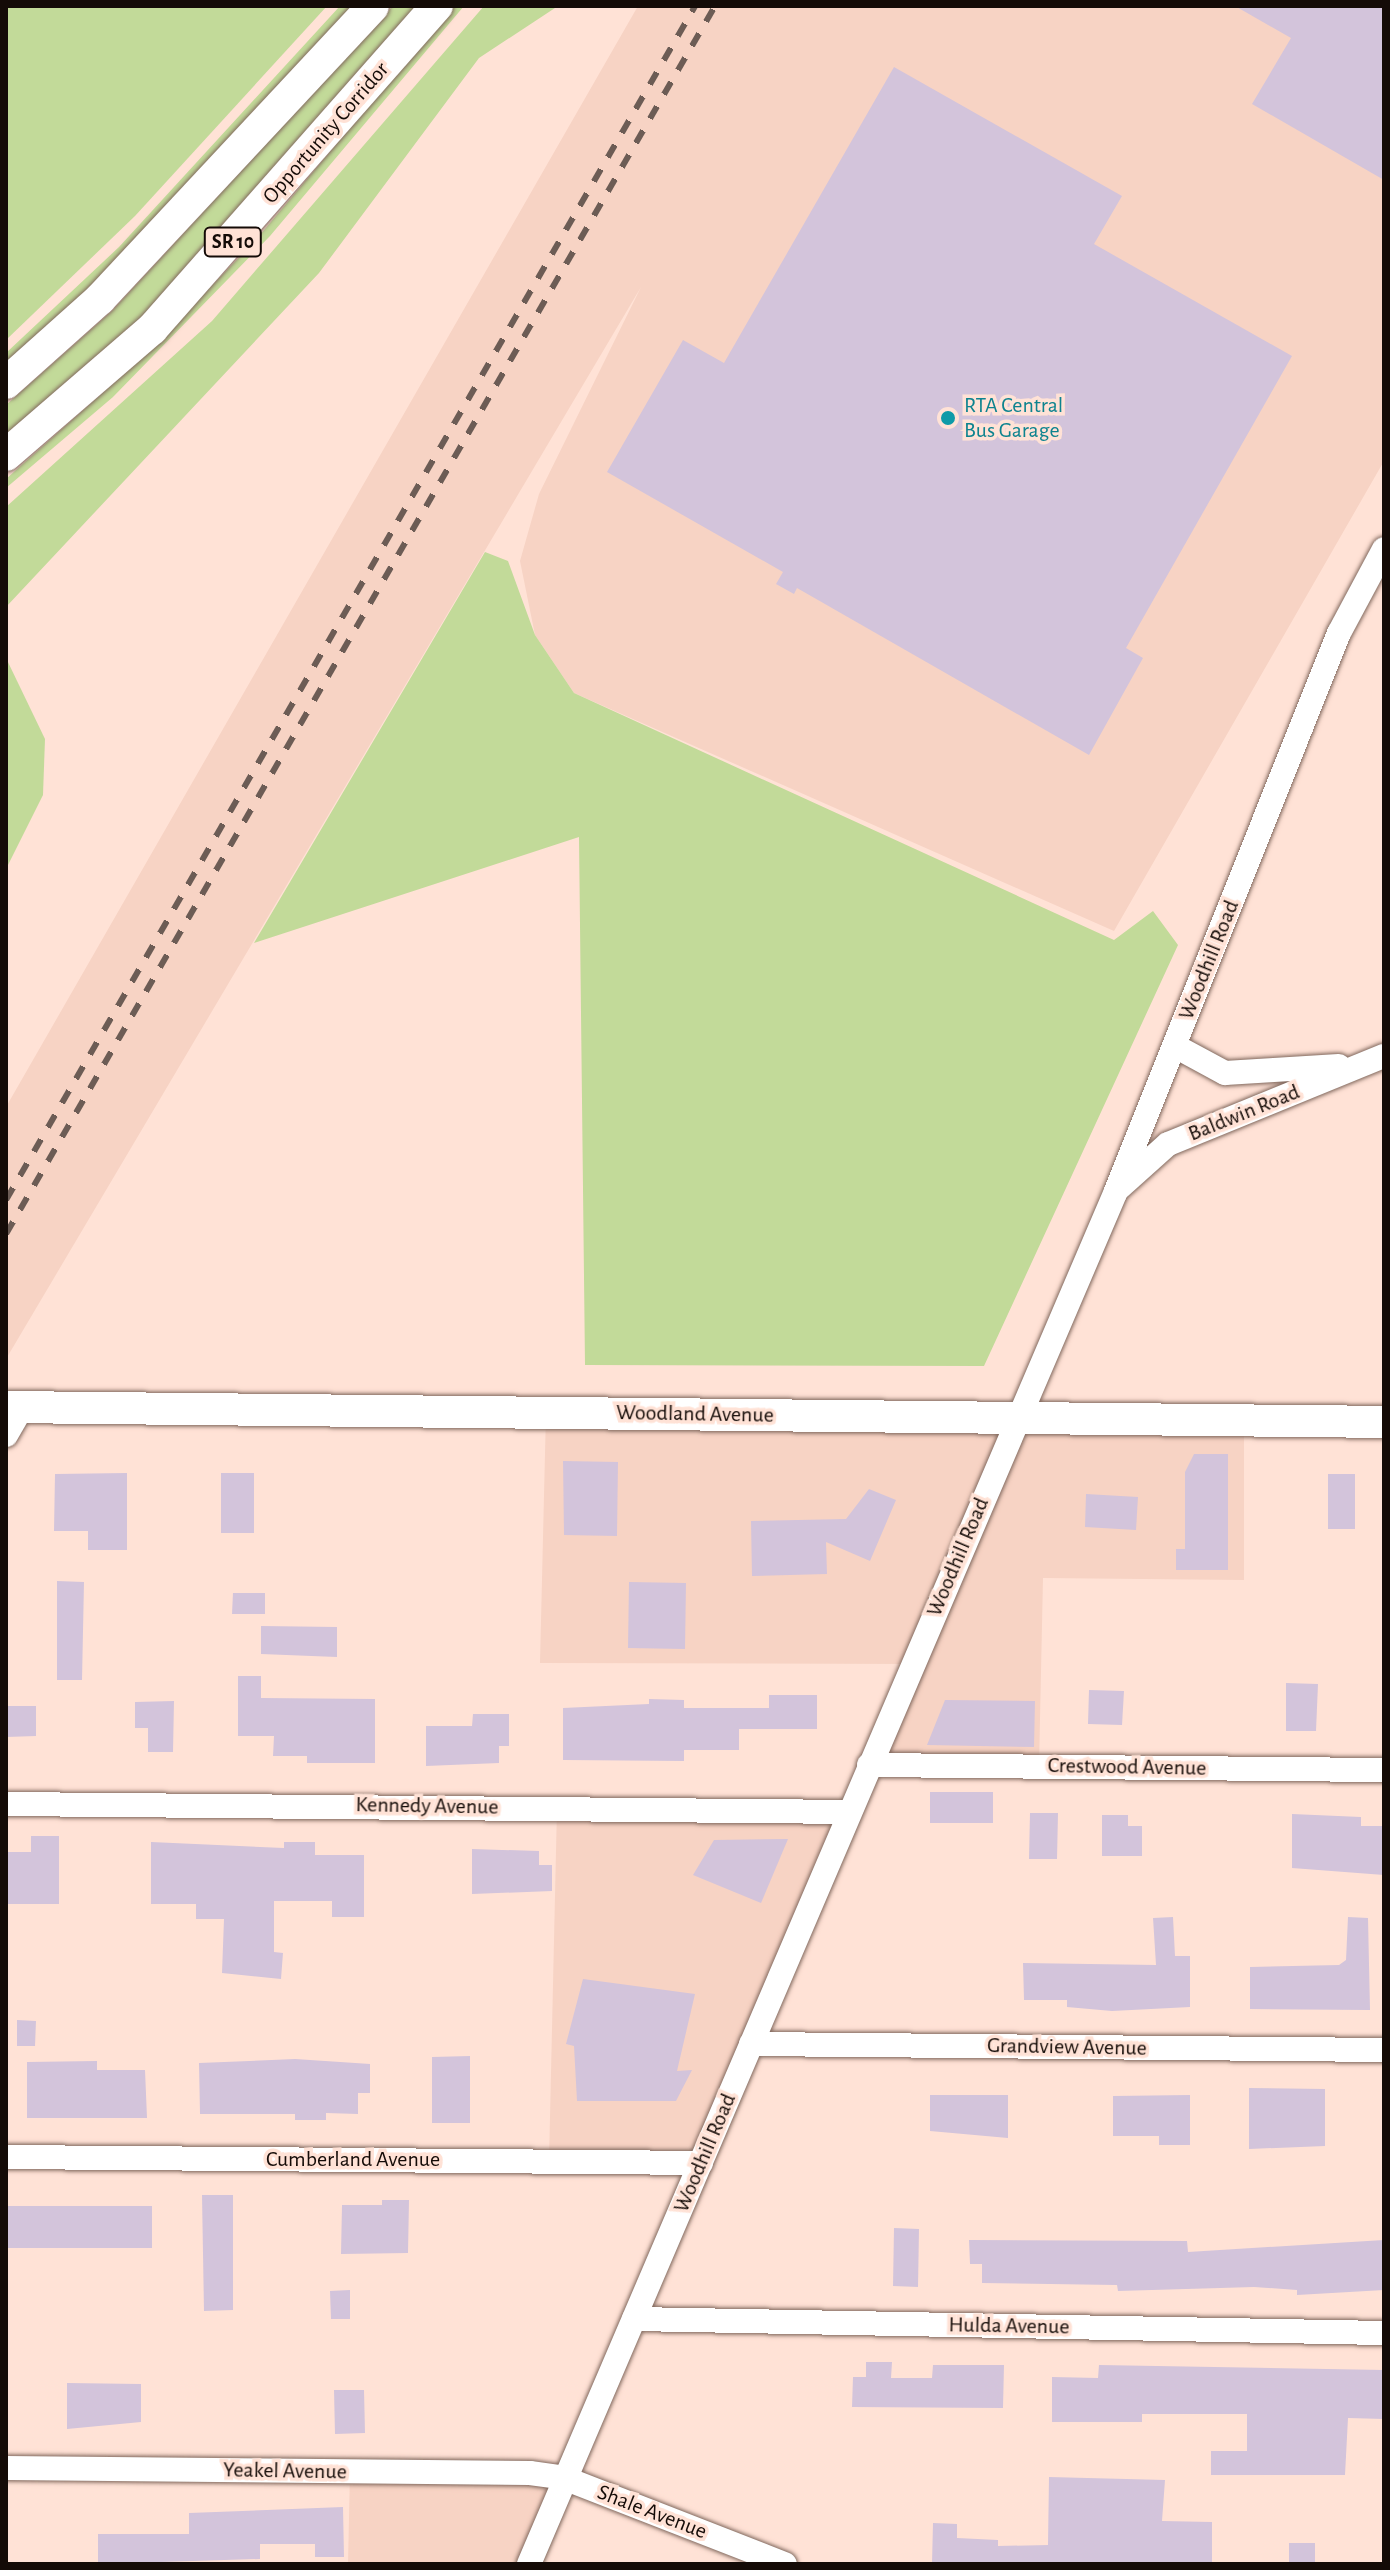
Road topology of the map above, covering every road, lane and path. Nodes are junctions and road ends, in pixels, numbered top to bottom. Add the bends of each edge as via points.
1 (373, 6) edge
2 (437, 6) edge
3 (6, 383) edge
4 (6, 455) edge
5 (1384, 549) edge
6 (1175, 1046) junction
7 (1384, 1056) edge
8 (1353, 1065) junction
9 (1116, 1191) junction
10 (11, 1416) edge
11 (1018, 1418) junction
12 (1384, 1422) edge
13 (869, 1765) junction
14 (1384, 1770) edge
15 (6, 1804) edge
16 (849, 1812) junction
17 (751, 2044) junction
18 (1384, 2050) edge
19 (6, 2157) edge
20 (701, 2163) junction
21 (634, 2319) junction
22 (1384, 2333) edge
23 (6, 2468) edge
24 (564, 2478) junction
25 (750, 2558) edge
26 (529, 2564) edge
27 (785, 2564) edge

1 - 3 main road, SR 10 via 100,299
2 - 4 main road, Opportunity Corridor / SR 10 via 152,329
5 - 6 street, Woodhill Road via 1339,633
6 - 8 street via 1225,1073
6 - 9 street, Woodhill Road
7 - 8 street, Baldwin Road
8 - 9 street, Baldwin Road via 1168,1144
9 - 11 street, Woodhill Road
10 - 11 main road, Woodland Avenue
11 - 12 main road, Woodland Avenue
11 - 13 street, Woodhill Road
13 - 14 street, Crestwood Avenue
13 - 16 street, Woodhill Road
15 - 16 street, Kennedy Avenue
16 - 17 street, Woodhill Road
17 - 18 street, Grandview Avenue
17 - 20 street, Woodhill Road
19 - 20 street, Cumberland Avenue
20 - 21 street, Woodhill Road
21 - 22 street, Hulda Avenue
21 - 24 street, Woodhill Road
23 - 24 street, Yeakel Avenue
24 - 25 street, Shale Avenue
24 - 26 street, Woodhill Road
25 - 27 street, Shale Avenue

